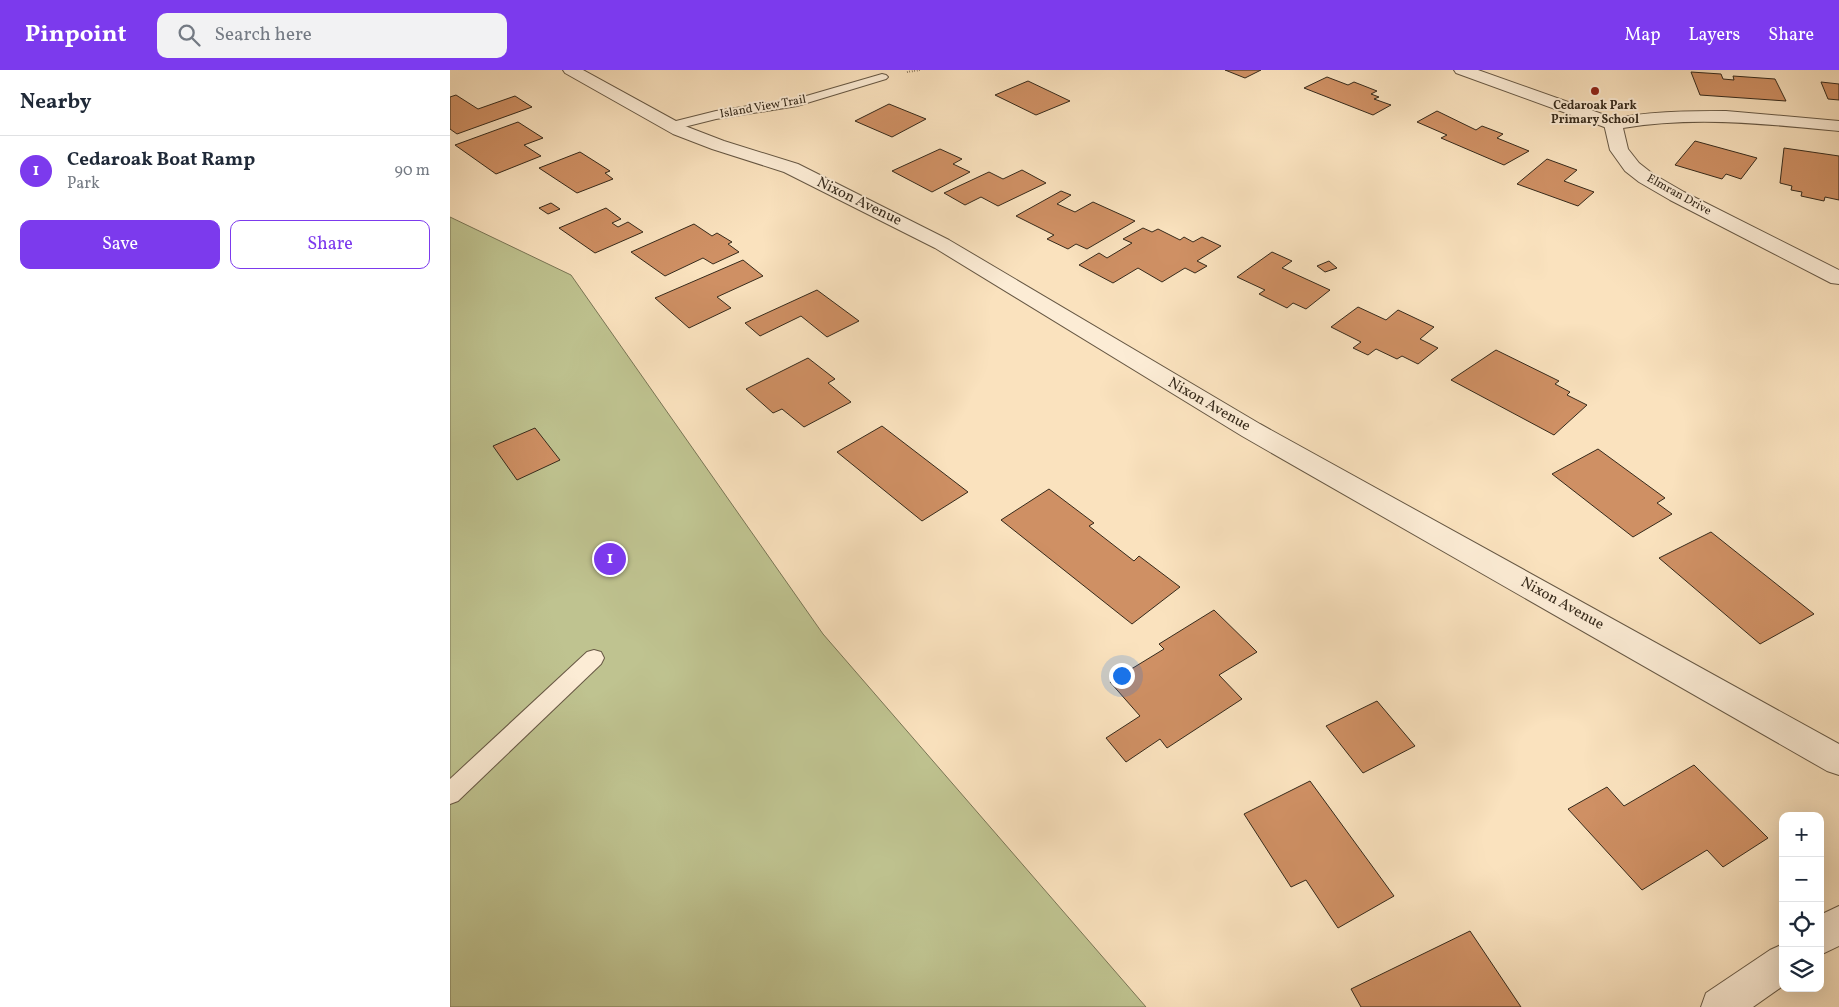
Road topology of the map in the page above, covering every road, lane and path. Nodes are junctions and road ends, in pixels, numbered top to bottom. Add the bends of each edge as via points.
1 (571, 70) edge
2 (1467, 71) edge
3 (882, 77) dead end
4 (1613, 124) junction
5 (672, 126) junction
6 (1839, 126) edge
7 (1839, 278) edge
8 (594, 658) dead end
9 (1839, 761) edge
10 (450, 794) edge
11 (1839, 924) edge
12 (1824, 934) edge
13 (1779, 966) edge
14 (1720, 1007) edge

1 - 5 street, Nixon Avenue
2 - 4 street
3 - 5 lane, Island View Trail via 797,102 716,115
4 - 6 street via 1692,115
4 - 7 street, Elmran Drive via 1619,150 1646,178
5 - 9 street, Nixon Avenue via 718,145 791,168 912,228 1243,425
8 - 10 lane
11 - 12 street
13 - 14 street

